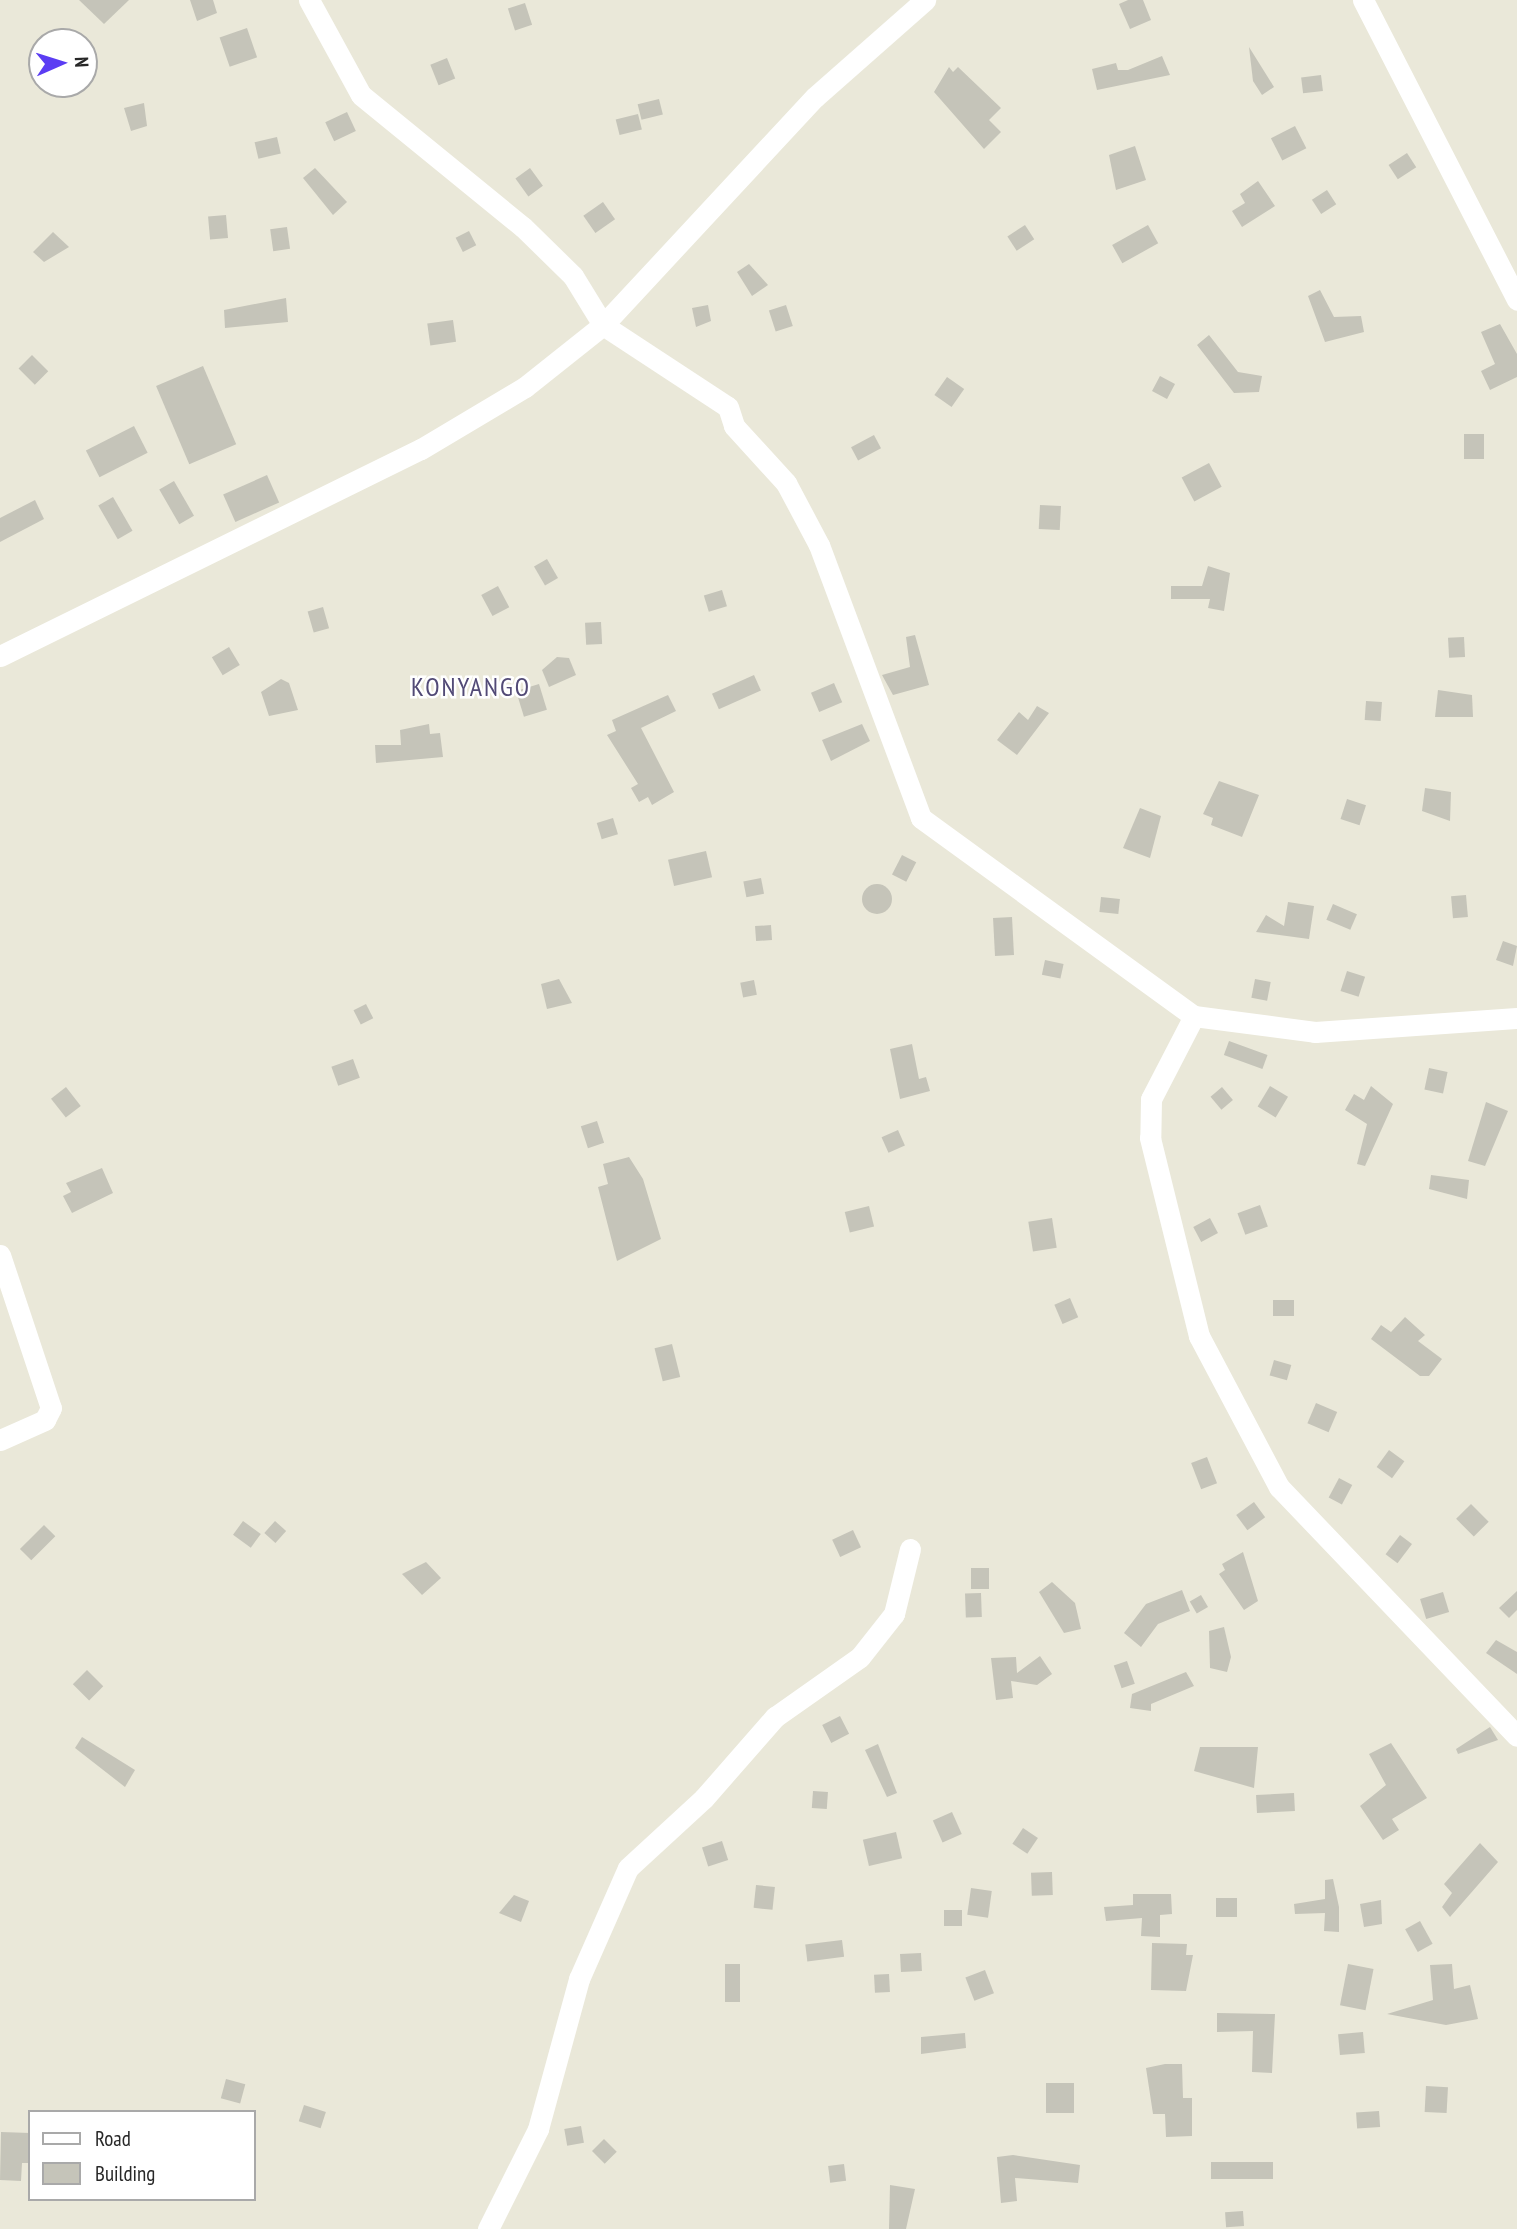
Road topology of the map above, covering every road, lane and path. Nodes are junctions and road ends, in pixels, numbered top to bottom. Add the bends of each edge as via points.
1 (309, 0) edge
2 (925, 0) edge
3 (1363, 0) edge
4 (1517, 300) edge
5 (603, 325) junction
6 (0, 656) edge
7 (1194, 1016) junction
8 (1517, 1018) edge
9 (0, 1255) edge
10 (0, 1440) edge
11 (910, 1549) dead end
12 (1517, 1736) edge
13 (488, 2229) edge

1 - 5 street via 361,95 523,227 573,276
2 - 5 street via 815,97
3 - 4 street
5 - 6 street via 525,387 421,449
5 - 7 street via 728,407 734,426 786,483 819,545 921,818
7 - 8 street via 1315,1032
7 - 12 street via 1151,1099 1150,1138 1199,1336 1279,1487
9 - 10 street via 51,1408 45,1420
11 - 13 street via 894,1614 860,1657 828,1673 775,1717 704,1798 628,1868 579,1979 538,2129

